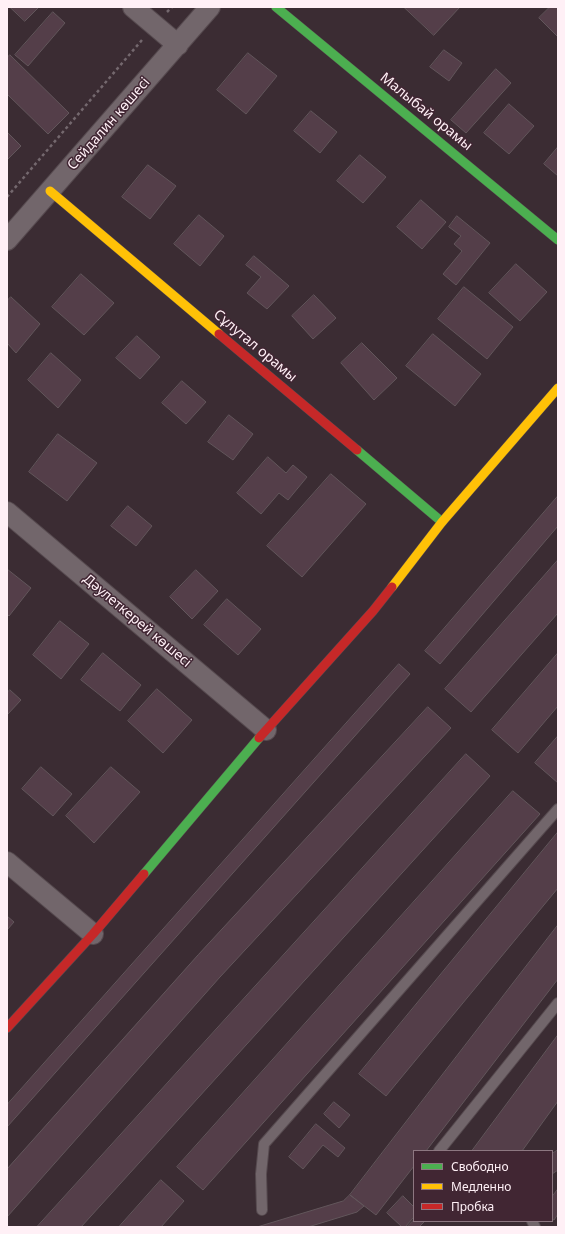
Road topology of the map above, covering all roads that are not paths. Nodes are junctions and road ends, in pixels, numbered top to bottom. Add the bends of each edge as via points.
1 (133, 7) edge
2 (210, 7) edge
3 (276, 7) edge
4 (178, 45) junction
5 (50, 191) junction
6 (7, 240) edge
7 (558, 240) edge
8 (558, 388) edge
9 (7, 512) edge
10 (442, 522) junction
11 (266, 730) junction
12 (558, 809) edge
13 (7, 862) edge
14 (94, 934) junction
15 (558, 1003) edge
16 (7, 1028) edge
17 (440, 1150) edge
18 (262, 1210) dead end

1 - 4 street
2 - 4 street, Сейдалин көшесі
3 - 7 street, Малыбай орамы
4 - 5 street, Сейдалин көшесі
5 - 6 street, Сейдалин көшесі
5 - 10 street, Сұлутал орамы
8 - 10 street
9 - 11 street, Дәулеткерей көшесі
10 - 11 street via 372,611
11 - 14 street
12 - 18 lane via 264,1144 261,1174
13 - 14 street
14 - 16 street
15 - 17 lane

